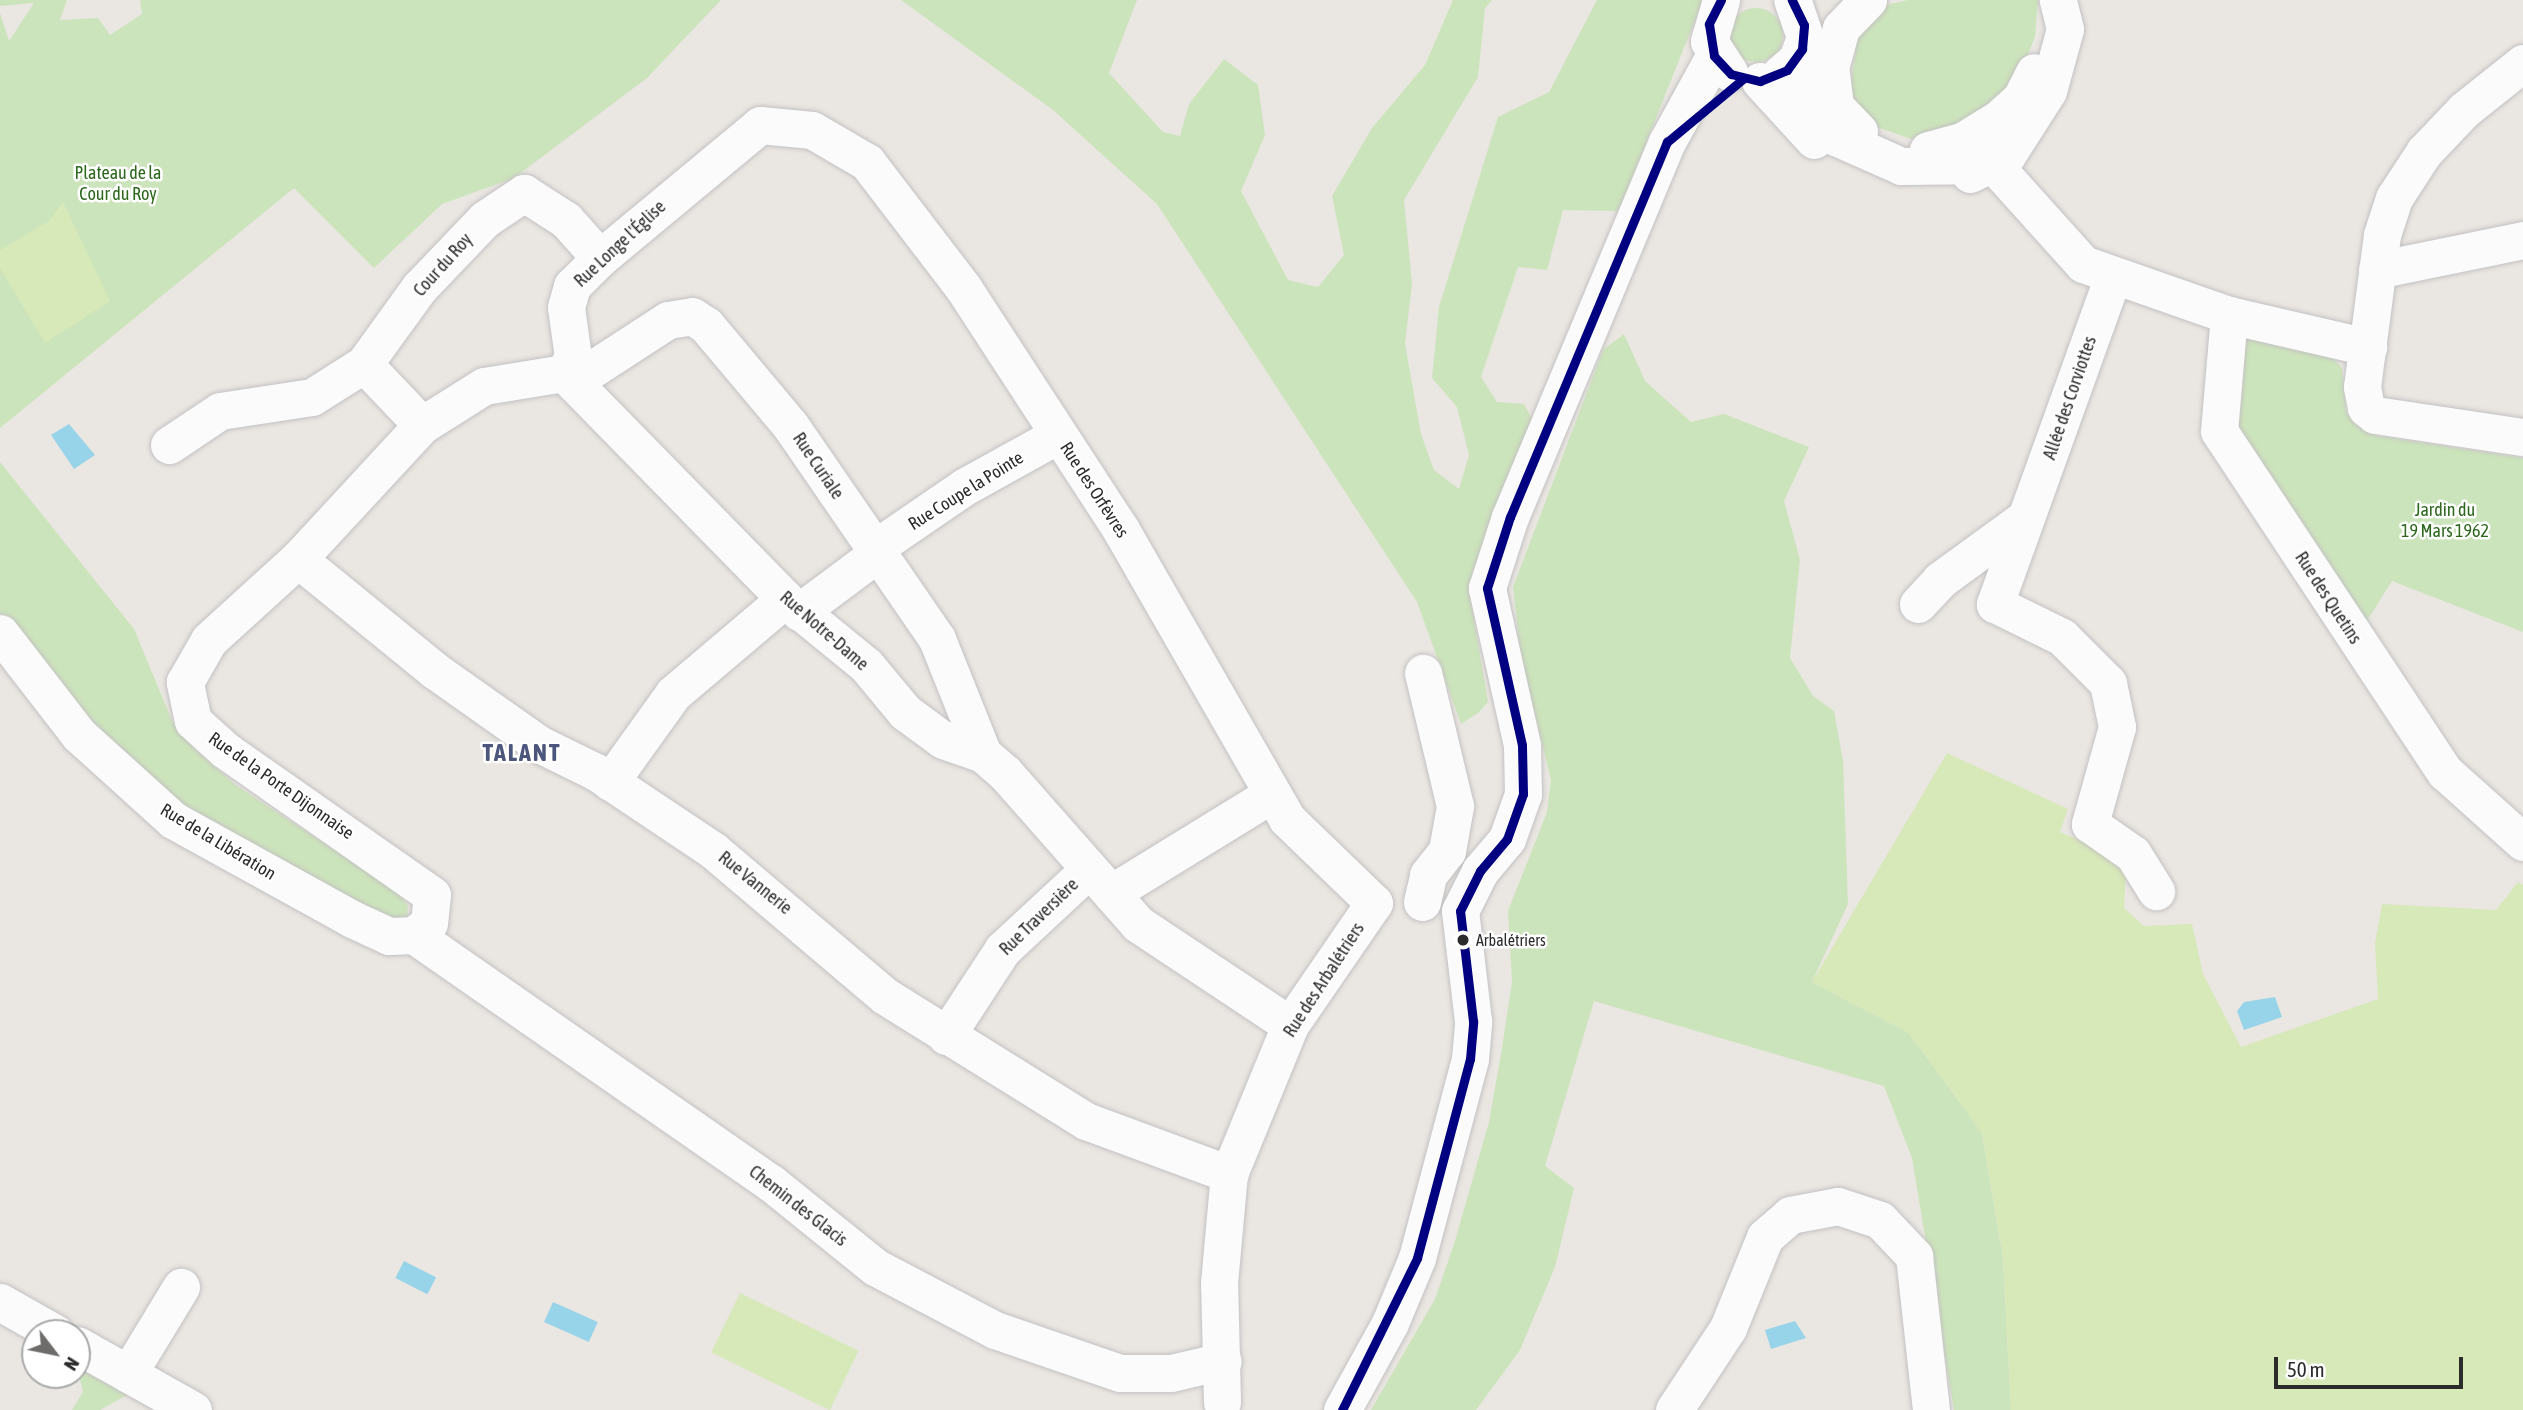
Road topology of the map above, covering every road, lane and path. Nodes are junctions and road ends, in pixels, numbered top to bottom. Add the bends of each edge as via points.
1 (1721, 0) edge
2 (1868, 0) edge
3 (2055, 0) edge
4 (1806, 21) edge
5 (2042, 50) junction
6 (1714, 56) junction
7 (2523, 63) edge
8 (1751, 80) junction
9 (773, 122) joint
10 (1667, 142) junction
11 (1994, 166) junction
12 (2523, 240) edge
13 (600, 258) junction
14 (2377, 270) junction
15 (2113, 276) junction
16 (2229, 315) junction
17 (2368, 347) junction
18 (365, 364) junction
19 (569, 377) junction
20 (422, 425) junction
21 (1058, 435) junction
22 (2523, 438) edge
23 (169, 445) dead end
24 (2025, 519) junction
25 (876, 551) junction
26 (298, 559) junction
27 (1995, 604) junction
28 (792, 606) junction
29 (0, 633) edge
30 (1423, 673) dead end
31 (983, 754) junction
32 (610, 782) junction
33 (1272, 794) junction
34 (2523, 842) edge
35 (1100, 882) junction
36 (2156, 891) dead end
37 (1422, 902) junction
38 (1374, 903) junction
39 (1460, 911) junction
40 (414, 935) junction
41 (1290, 1025) junction
42 (946, 1036) junction
43 (1229, 1174) junction
44 (181, 1287) dead end
45 (0, 1302) edge
46 (30, 1319) edge
47 (91, 1353) edge
48 (1223, 1361) junction
49 (128, 1374) junction
50 (1222, 1402) dead end
51 (193, 1410) edge
52 (1342, 1410) edge
53 (1674, 1410) edge
54 (1931, 1410) edge

1 - 6 street via 1709,24
2 - 5 street via 1835,41 1830,80 1840,113 1882,142 1925,150 1975,134 2021,98
3 - 5 street
3 - 11 street via 2065,29 2052,81 2019,140
4 - 8 street
4 - 11 street via 1814,114 1858,150 1911,167 1965,161
5 - 11 street via 2033,92
6 - 8 street
6 - 10 street
7 - 14 street via 2464,110 2406,176 2386,219
8 - 10 street
8 - 11 street via 1819,145 1869,175 1931,184
9 - 13 street, Rue Longe l'Église via 729,146
9 - 21 street, Rue des Orfèvres via 812,130 867,162 964,289
10 - 39 street via 1510,517 1488,588 1522,745 1523,793 1507,839 1469,887
11 - 15 street via 2083,264
12 - 14 street
13 - 18 street, Cour du Roy via 566,220 524,193 485,219 419,288
13 - 19 street, Rue Longe l'Église via 572,286 566,307 573,357
14 - 17 street
15 - 16 street
15 - 24 street, Allée des Corviottes
16 - 17 street
16 - 34 street, Rue des Quetins via 2219,431 2445,772
17 - 22 street via 2362,394 2375,415
18 - 20 street
18 - 23 street via 312,397 220,411
19 - 20 street via 484,386
19 - 25 street, Rue Curiale via 668,320 692,316 736,356 790,425
19 - 28 street, Rue Notre-Dame
20 - 26 street
21 - 25 street, Rue Coupe la Pointe via 964,487
21 - 33 street, Rue des Orfèvres via 1121,530
24 - 27 street, Allée des Corviottes
24 - 27 street via 1929,592
25 - 28 street, Rue Coupe la Pointe
25 - 31 street, Rue Curiale via 937,639
26 - 32 street, Rue Vannerie via 445,678 539,744
26 - 40 street, Rue de la Porte Dijonnaise via 209,640 185,682 186,702 192,721 225,750 432,895 429,923
27 - 36 street via 2062,637 2108,683 2117,727 2090,824 2133,854
28 - 31 street, Rue Notre-Dame via 866,665 905,712 943,740
28 - 32 street, Rue Coupe la Pointe via 673,694
29 - 40 street, Rue de la Libération via 79,735 173,820 352,919 388,936
30 - 37 street via 1454,806 1447,851 1428,875
31 - 35 street, Rue Notre-Dame
32 - 42 street, Rue Vannerie via 714,851 884,996
33 - 35 street, Rue Traversière
33 - 38 street, Rue des Orfèvres via 1310,845
35 - 41 street, Rue Notre-Dame via 1171,951
35 - 42 street, Rue Traversière via 1003,949
37 - 38 street
37 - 39 street
38 - 41 street, Rue des Arbalétriers
39 - 52 street via 1473,1021 1470,1059 1417,1258 1390,1323
40 - 48 street, Chemin des Glacis via 771,1183 876,1267 983,1324 1120,1373 1171,1373
41 - 43 street, Rue des Arbalétriers
42 - 43 street, Rue Vannerie via 1086,1121
43 - 48 street, Rue des Arbalétriers via 1219,1283
44 - 49 street
45 - 46 street
47 - 49 street
48 - 50 street, Rue des Arbalétriers
49 - 51 street
53 - 54 street via 1728,1328 1765,1237 1790,1215 1838,1206 1880,1220 1914,1256

